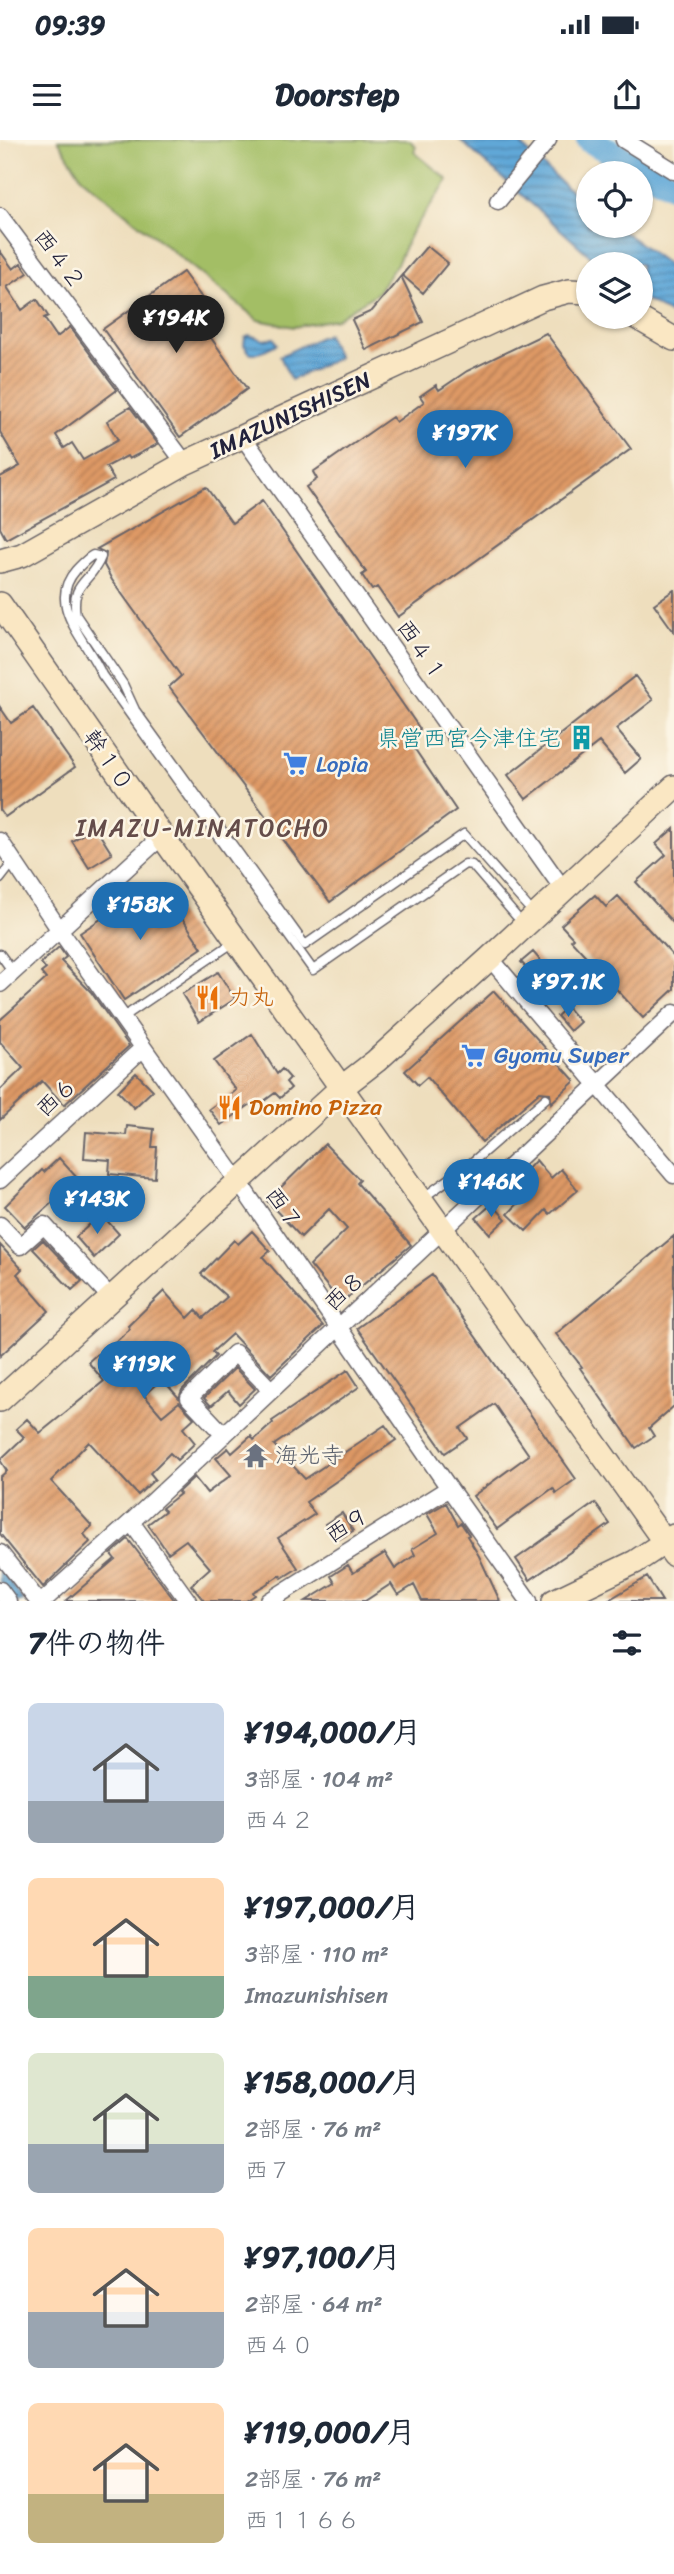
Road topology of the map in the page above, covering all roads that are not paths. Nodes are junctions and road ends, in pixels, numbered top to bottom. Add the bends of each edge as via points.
1 (548, 140) edge
2 (624, 140) edge
3 (673, 168) edge
4 (499, 199) dead end
5 (0, 216) edge
6 (576, 292) edge
7 (653, 327) edge
8 (674, 339) edge
9 (243, 437) junction
10 (184, 463) junction
11 (0, 561) edge
12 (0, 604) edge
13 (674, 771) edge
14 (674, 787) edge
15 (162, 836) junction
16 (0, 841) edge
17 (14, 861) junction
18 (0, 879) edge
19 (560, 885) junction
20 (522, 911) junction
21 (59, 929) junction
22 (236, 940) junction
23 (0, 954) edge
24 (490, 958) junction
25 (13, 972) junction
26 (0, 984) edge
27 (674, 1013) edge
28 (122, 1018) junction
29 (143, 1048) junction
30 (596, 1086) junction
31 (341, 1088) junction
32 (546, 1098) dead end
33 (468, 1165) junction
34 (674, 1175) edge
35 (0, 1180) edge
36 (238, 1181) junction
37 (488, 1188) junction
38 (421, 1199) junction
39 (0, 1225) edge
40 (443, 1229) junction
41 (111, 1298) junction
42 (339, 1327) junction
43 (271, 1390) junction
44 (0, 1400) edge
45 (224, 1435) junction
46 (449, 1488) junction
47 (131, 1522) junction
48 (671, 1544) edge
49 (0, 1553) edge
50 (0, 1590) edge
51 (8, 1601) edge
52 (40, 1601) edge
53 (188, 1601) edge
54 (269, 1601) edge
55 (530, 1601) edge
56 (554, 1601) edge

1 - 4 street
2 - 3 street
5 - 10 street, 西４２
6 - 9 main road, IMAZUNISHISEN via 543,298
7 - 8 main road
9 - 10 main road, IMAZUNISHISEN
9 - 19 street, 西４１
10 - 11 main road, IMAZUNISHISEN via 22,555
12 - 15 main road, 幹１０
13 - 19 main road
14 - 19 main road
15 - 21 street
15 - 22 main road, 幹１０
16 - 17 street, 西７
17 - 18 lane
17 - 21 street, 西７
19 - 20 main road
19 - 24 main road
20 - 20 lane via 472,865 464,864 313,970 102,675 64,607 69,578 86,559 93,555 101,558 76,590 76,615 123,684 135,710 305,945 464,834
20 - 31 main road via 367,1049
21 - 25 street
21 - 28 street, 西７
22 - 28 lane
22 - 31 main road, 幹１０
23 - 25 lane
24 - 30 street
24 - 31 main road
25 - 26 street
27 - 30 street, 西８
28 - 29 street, 西７
29 - 35 street, 西６
29 - 36 street, 西７
30 - 34 street
30 - 37 street, 西８
31 - 36 main road
31 - 38 main road, 幹１０
32 - 33 lane
33 - 37 lane
33 - 38 lane
36 - 41 main road
36 - 42 street, 西７
37 - 40 street, 西８
38 - 40 main road, 幹１０
39 - 41 street via 20,1247 44,1225
40 - 42 street, 西８
40 - 48 main road, 幹１０
41 - 44 main road
42 - 43 street, 西８
42 - 46 street, 西７
43 - 45 street, 西８
43 - 45 street via 235,1353 189,1398
45 - 47 street, 西８
46 - 54 street, 西９
46 - 55 street, 西７
47 - 52 street, 西８
47 - 53 street
48 - 56 main road
49 - 52 street
50 - 51 street

